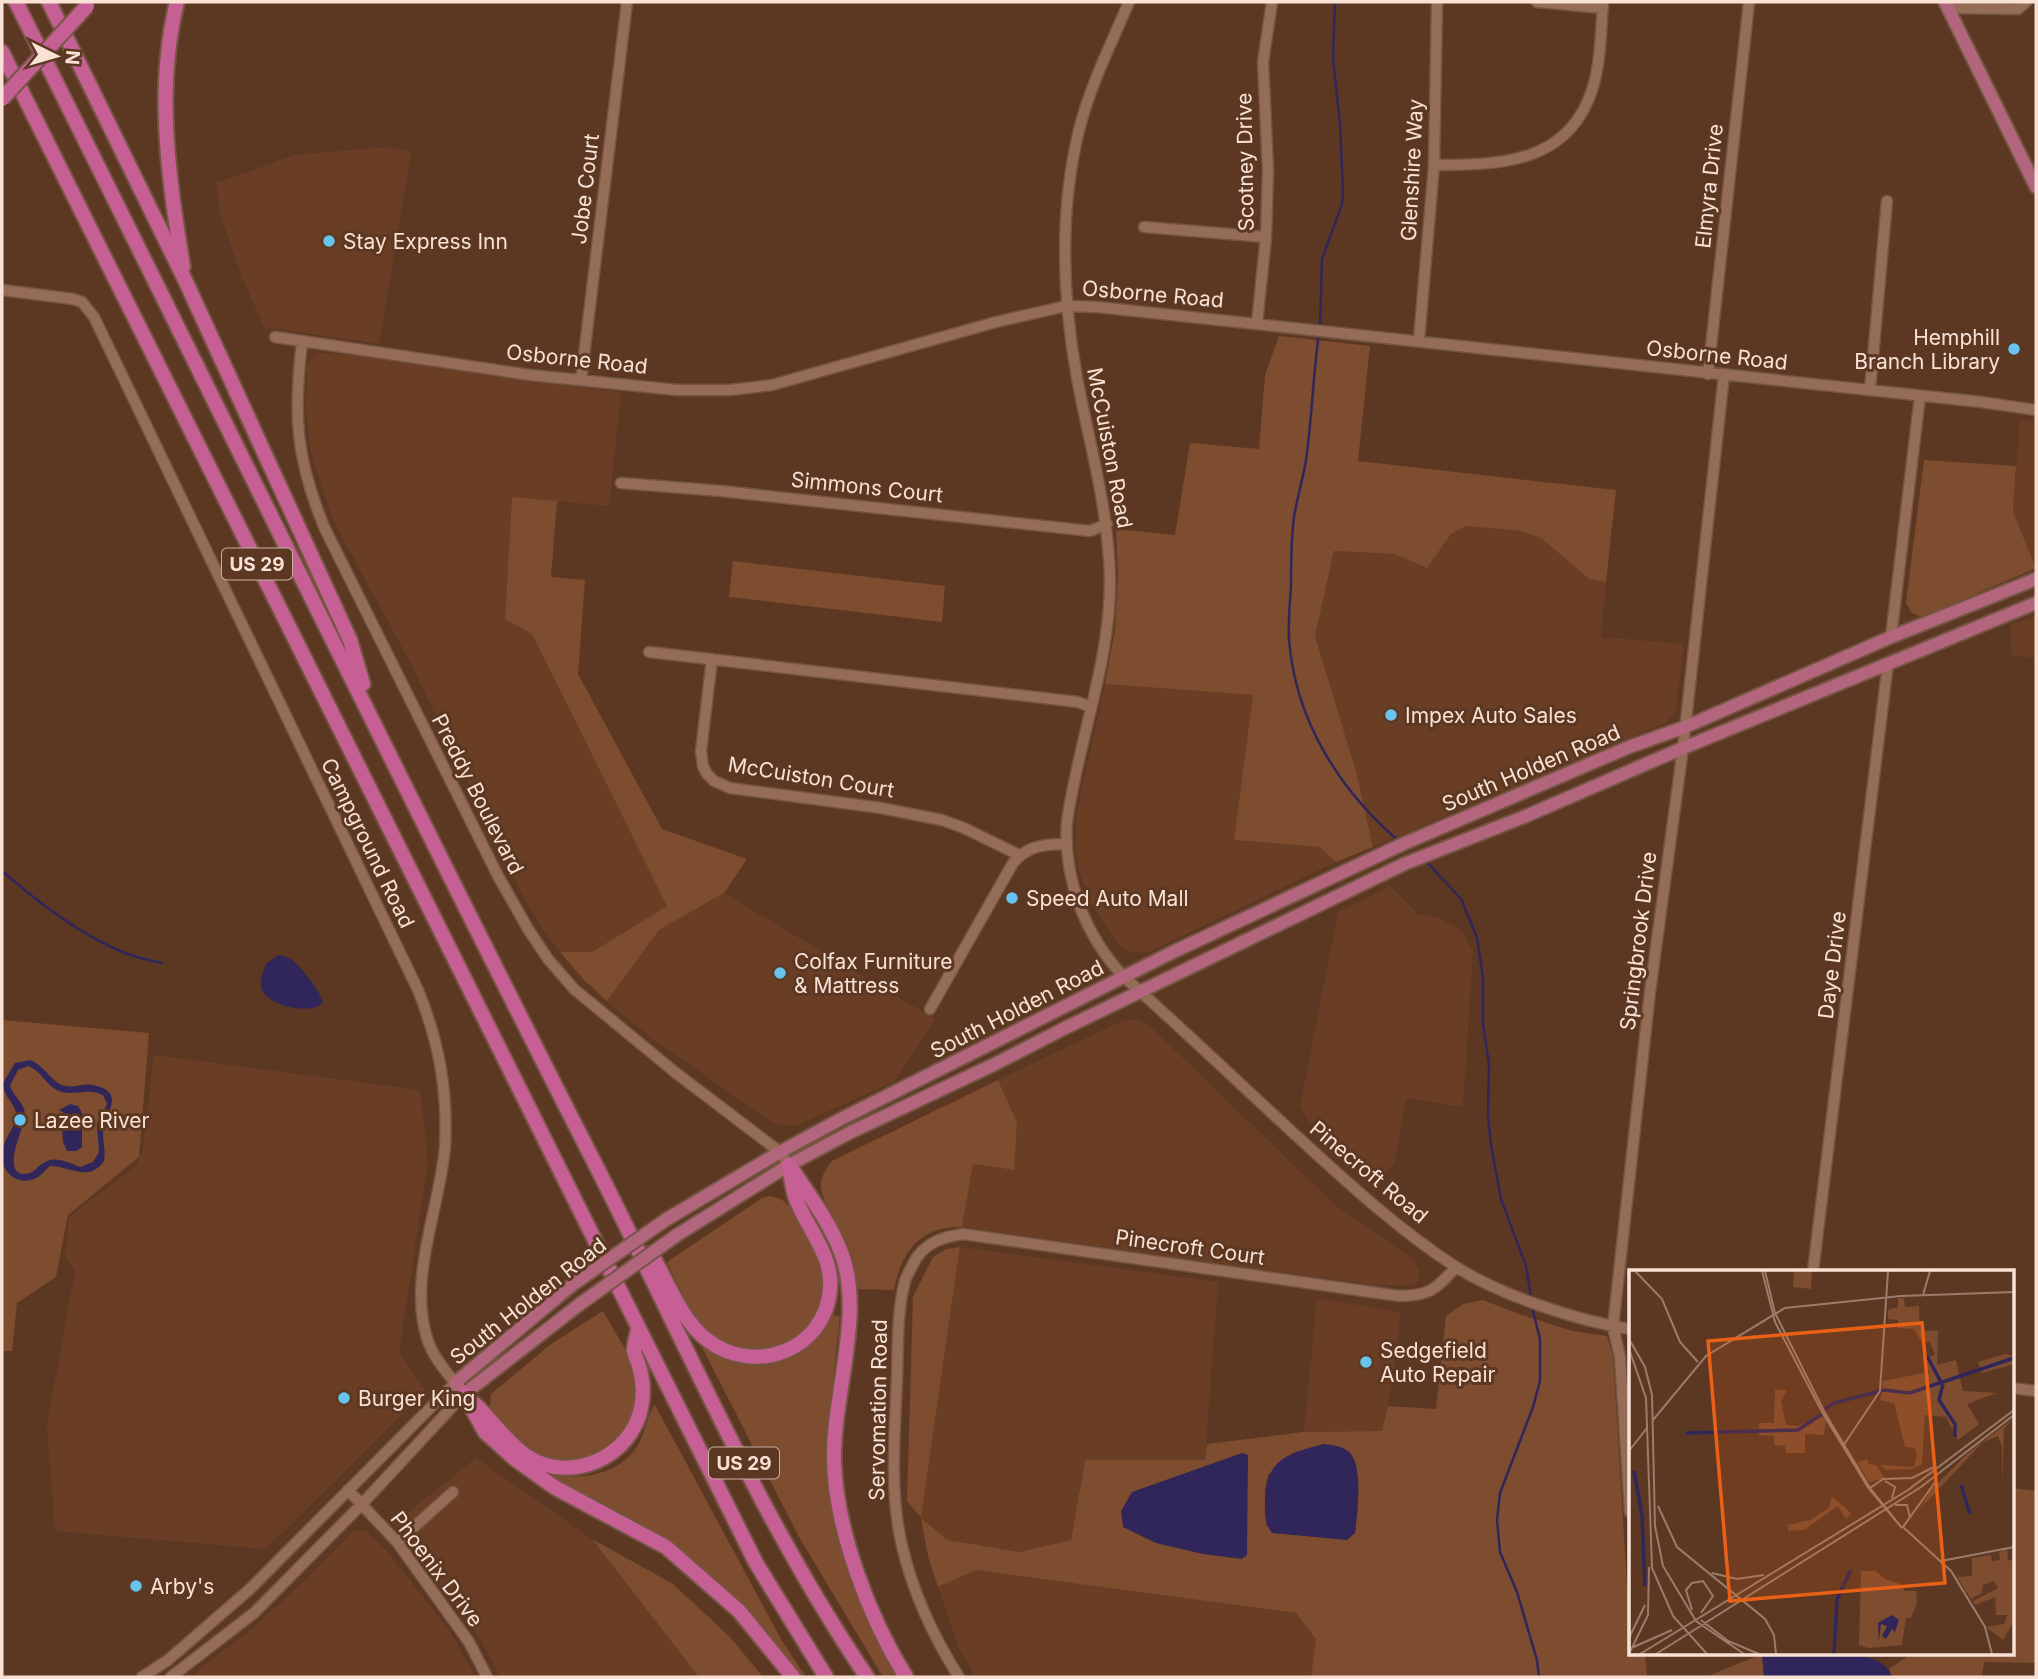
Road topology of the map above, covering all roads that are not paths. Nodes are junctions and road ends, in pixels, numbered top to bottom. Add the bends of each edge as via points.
1 (16, 2) edge
2 (49, 2) edge
3 (177, 2) edge
4 (627, 2) edge
5 (1129, 2) edge
6 (1272, 2) edge
7 (1437, 2) edge
8 (1537, 2) edge
9 (1749, 2) edge
10 (2028, 2) edge
11 (89, 4) edge
12 (1603, 5) edge
13 (1947, 5) edge
14 (2036, 5) edge
15 (2, 52) edge
16 (2, 99) edge
17 (1434, 165) junction
18 (2036, 187) edge
19 (1887, 201) dead end
20 (1144, 227) dead end
21 (1266, 237) junction
22 (186, 282) junction
23 (2, 290) edge
24 (1066, 306) junction
25 (1257, 323) junction
26 (275, 337) dead end
27 (1419, 340) junction
28 (302, 342) junction
29 (1708, 374) junction
30 (1724, 375) junction
31 (581, 380) junction
32 (1870, 390) junction
33 (1920, 396) junction
34 (2036, 410) edge
35 (621, 483) dead end
36 (1107, 524) junction
37 (2036, 579) edge
38 (2036, 603) edge
39 (1891, 637) junction
40 (649, 652) dead end
41 (712, 659) junction
42 (1888, 663) junction
43 (1090, 707) junction
44 (376, 724) junction
45 (1685, 727) junction
46 (1683, 748) junction
47 (1065, 844) junction
48 (1019, 855) junction
49 (1124, 977) junction
50 (1140, 992) junction
51 (930, 1009) dead end
52 (780, 1152) junction
53 (789, 1165) junction
54 (635, 1240) junction
55 (916, 1259) joint
56 (1457, 1267) junction
57 (1813, 1270) edge
58 (1613, 1327) junction
59 (638, 1329) junction
60 (1629, 1329) edge
61 (2014, 1388) edge
62 (460, 1389) junction
63 (2036, 1391) edge
64 (348, 1490) junction
65 (453, 1492) dead end
66 (1629, 1496) edge
67 (362, 1504) junction
68 (397, 1542) junction
69 (168, 1660) junction
70 (142, 1677) edge
71 (171, 1677) edge
72 (487, 1677) edge
73 (793, 1677) edge
74 (825, 1677) edge
75 (867, 1677) edge
76 (906, 1677) edge
77 (959, 1677) edge

1 - 44 highway, US 29
2 - 22 highway
3 - 22 highway via 166,66 164,120
4 - 31 street, Jobe Court
5 - 24 street, McCuiston Road via 1080,130 1064,242
6 - 21 street, Scotney Drive via 1263,62
7 - 17 street, Glenshire Way
8 - 12 street
9 - 29 street, Elmyra Drive
10 - 13 street via 2018,9
10 - 14 street
11 - 16 highway, bridge
12 - 17 street via 1593,86 1585,108 1562,137 1518,160
13 - 18 main road
15 - 59 highway, US 29
17 - 27 street, Glenshire Way
19 - 32 street
20 - 21 street
21 - 25 street, Scotney Drive
22 - 44 highway via 350,640
23 - 62 street, Campground Road via 82,302 94,317 418,990 442,1068 444,1148 421,1298 426,1337
24 - 25 street, Osborne Road
24 - 31 street, Osborne Road via 772,385 677,390
24 - 36 street, McCuiston Road
25 - 27 street, Osborne Road
26 - 28 street, Osborne Road
27 - 29 street, Osborne Road
28 - 31 street, Osborne Road
28 - 52 street, Preddy Boulevard via 297,428 312,498 433,748 528,929 574,989
29 - 30 street, Osborne Road
30 - 32 street, Osborne Road
30 - 45 street, Springbrook Drive
32 - 33 street, Osborne Road
33 - 34 street, Osborne Road
33 - 39 street
35 - 36 street, Simmons Court via 1090,531
36 - 43 street, McCuiston Road via 1109,608
37 - 39 main road, South Holden Road
38 - 42 main road, South Holden Road
39 - 45 main road, South Holden Road
40 - 41 street
41 - 43 street
41 - 48 street, McCuiston Court via 701,751 703,766 714,781 738,789 942,820
42 - 46 main road, South Holden Road
42 - 57 street, Daye Drive
43 - 47 street, McCuiston Road
44 - 54 highway, US 29
45 - 46 street, Springbrook Drive
45 - 49 main road, South Holden Road via 1407,842
46 - 50 main road, South Holden Road via 1404,864
46 - 58 street, Springbrook Drive
47 - 48 street via 1032,847
47 - 49 street, McCuiston Road via 1070,879 1081,909 1108,961
48 - 51 street
49 - 50 street, Pinecroft Road
49 - 52 main road, South Holden Road
50 - 53 main road, South Holden Road
50 - 56 street, Pinecroft Road via 1351,1186
52 - 53 street, Preddy Boulevard
52 - 62 main road, South Holden Road, bridge via 667,1219 572,1285
53 - 54 highway via 796,1199 824,1256 831,1288 819,1322 794,1348 778,1355 742,1357 721,1350 687,1318 654,1259
53 - 62 main road, South Holden Road, bridge via 677,1235
53 - 76 highway via 841,1251 847,1273 849,1323 836,1420 836,1493 855,1564 887,1647
54 - 75 highway, US 29 via 748,1472 812,1590
55 - 56 street, Pinecroft Court via 927,1245 963,1234 1399,1296 1420,1296 1436,1289
55 - 77 street, Servomation Road via 900,1309 896,1515 914,1586
56 - 58 street, Pinecroft Road via 1534,1303
58 - 60 street, Pinecroft Road
58 - 66 street, Springbrook Drive via 1620,1357
59 - 62 highway via 634,1351 643,1395 637,1420 629,1438 612,1454 590,1464 559,1467 531,1459
59 - 74 highway, US 29 via 756,1563
61 - 63 street
62 - 64 street, South Holden Road
62 - 67 street, South Holden Road
62 - 73 highway via 485,1432 515,1459 554,1487 666,1548 739,1611
64 - 67 street, Phoenix Drive
64 - 69 street, South Holden Road via 250,1589
65 - 68 street
67 - 68 street, Phoenix Drive
67 - 71 street, South Holden Road via 254,1613
68 - 72 street, Phoenix Drive via 469,1642
69 - 70 street, South Holden Road
69 - 71 street

